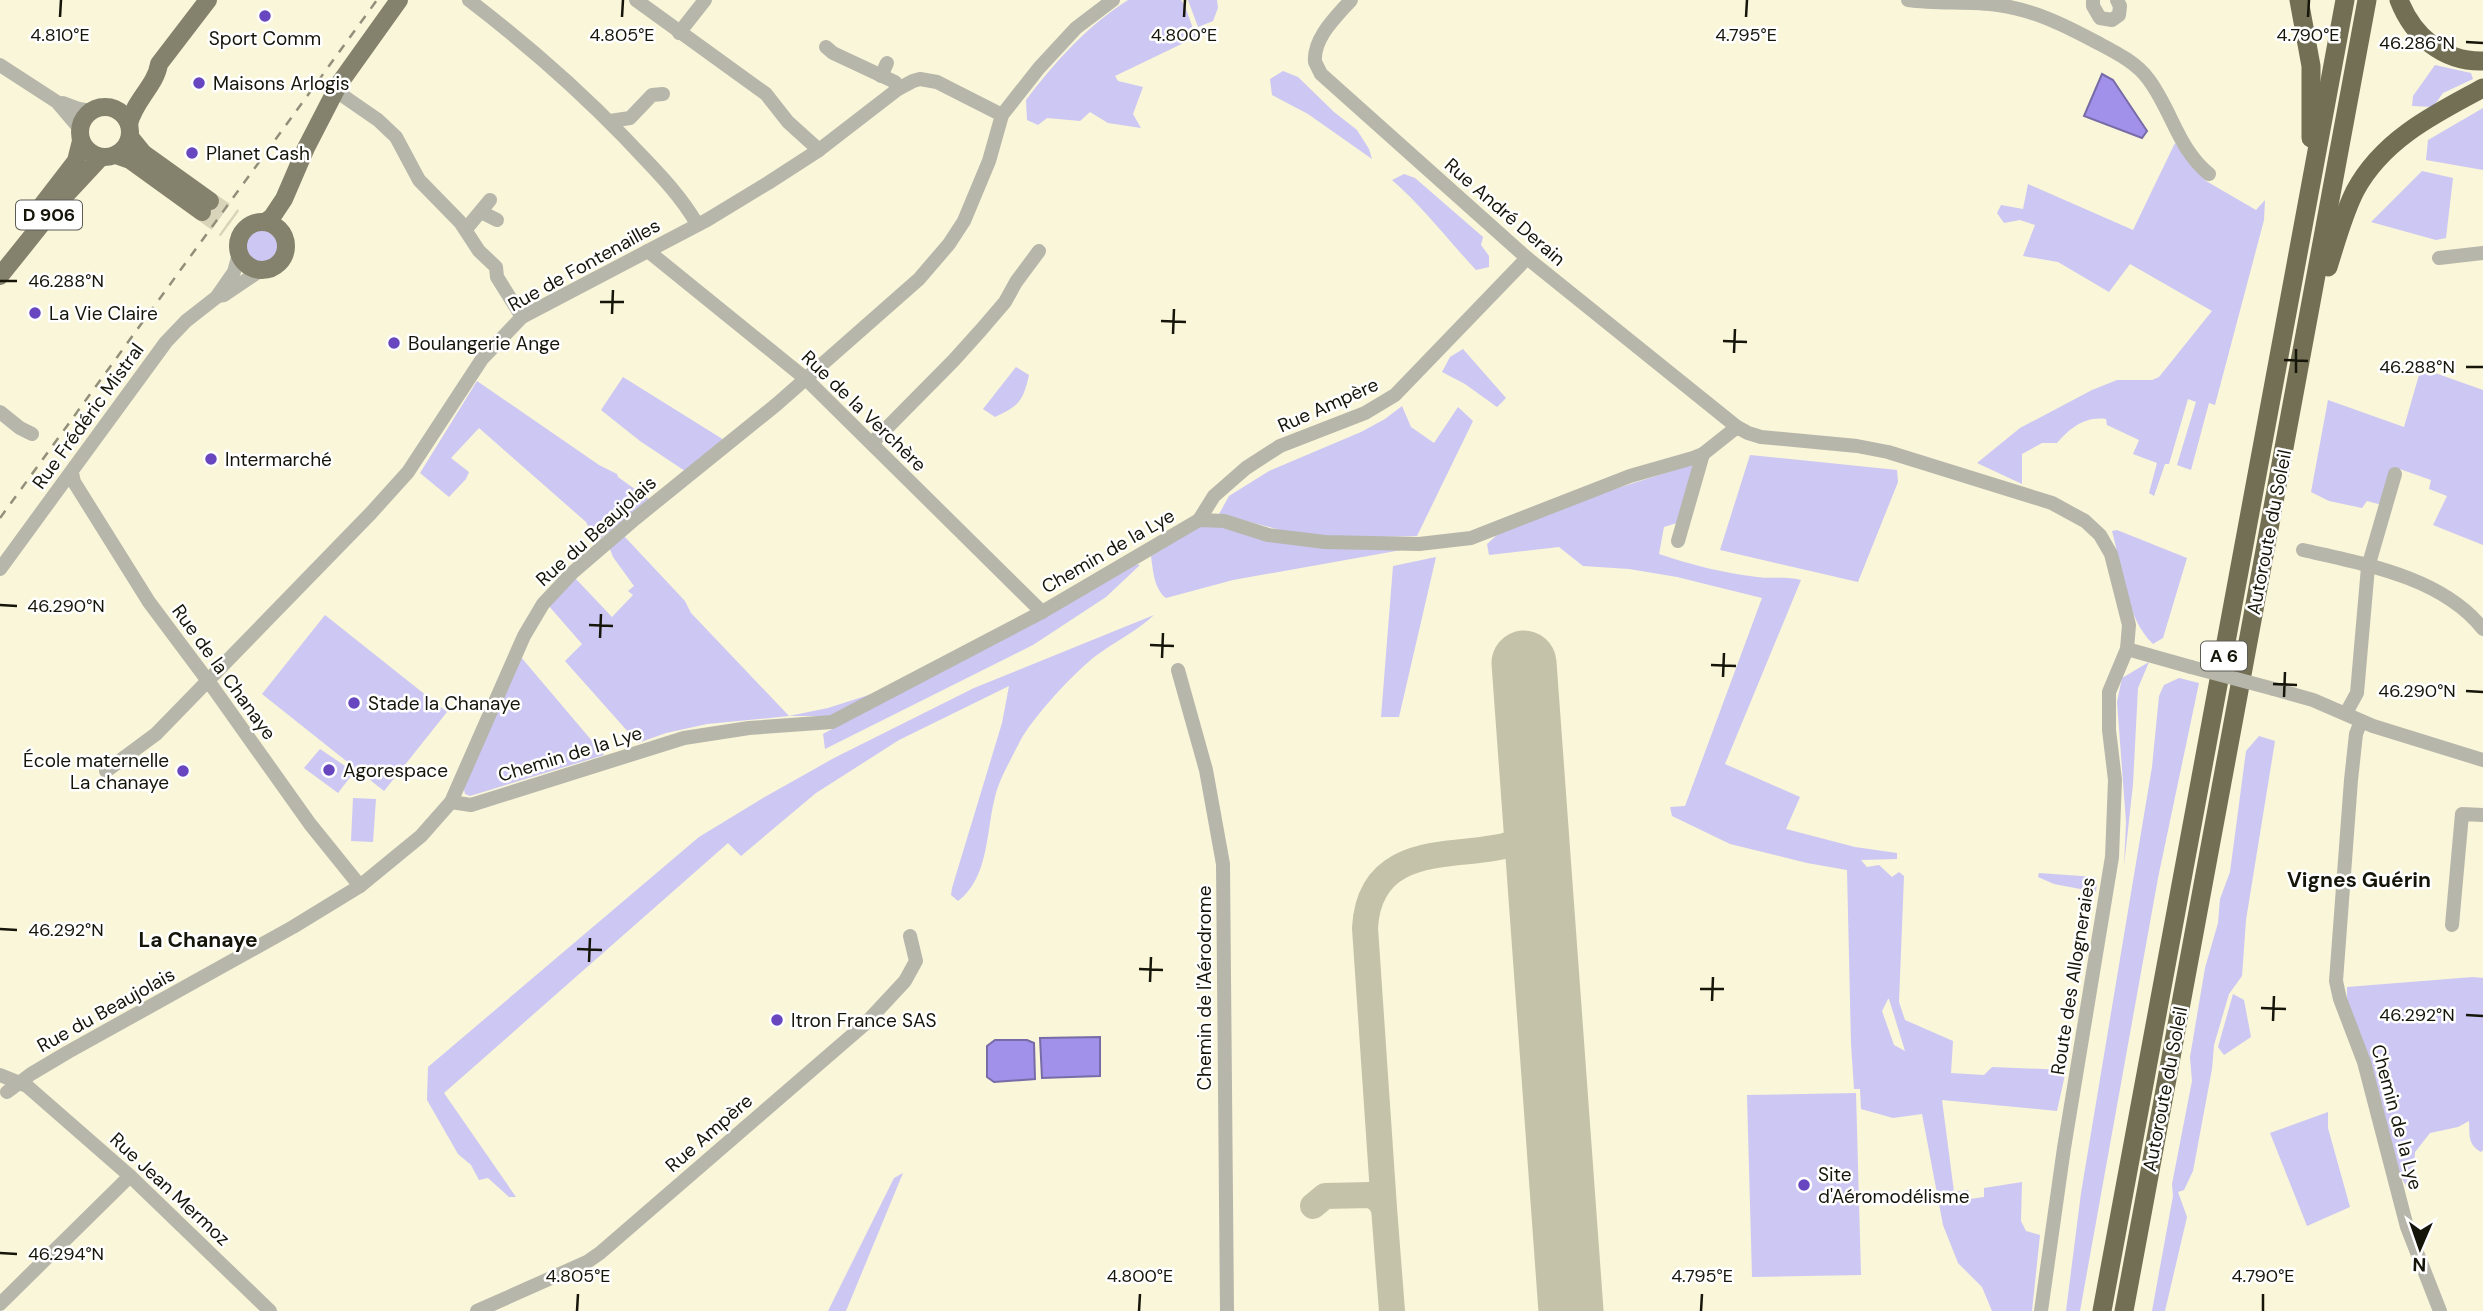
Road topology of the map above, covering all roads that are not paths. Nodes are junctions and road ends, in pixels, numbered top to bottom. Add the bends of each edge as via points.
1 (208, 0) edge
2 (399, 0) edge
3 (469, 0) edge
4 (636, 0) edge
5 (705, 0) edge
6 (1113, 0) edge
7 (1351, 0) edge
8 (1908, 0) edge
9 (2093, 0) edge
10 (2117, 0) edge
11 (2299, 0) edge
12 (2345, 0) edge
13 (2367, 0) edge
14 (2399, 0) edge
15 (485, 5) edge
16 (679, 33) junction
17 (826, 47) dead end
18 (2483, 61) edge
19 (159, 64) junction
20 (0, 65) edge
21 (2483, 88) edge
22 (898, 89) junction
23 (336, 90) junction
24 (663, 94) dead end
25 (57, 102) junction
26 (111, 108) junction
27 (91, 111) junction
28 (1002, 116) junction
29 (321, 117) junction
30 (610, 121) junction
31 (129, 131) junction
32 (81, 135) junction
33 (819, 150) junction
34 (109, 156) junction
35 (2209, 174) dead end
36 (2309, 193) junction
37 (497, 220) dead end
38 (244, 224) junction
39 (697, 224) junction
40 (466, 229) junction
41 (285, 236) junction
42 (238, 249) junction
43 (648, 251) junction
44 (1039, 251) dead end
45 (2483, 253) edge
46 (1527, 258) junction
47 (2439, 258) dead end
48 (0, 261) edge
49 (261, 271) junction
50 (0, 276) edge
51 (218, 296) junction
52 (522, 317) junction
53 (2308, 317) junction
54 (806, 379) junction
55 (0, 412) edge
56 (1737, 427) junction
57 (32, 434) dead end
58 (872, 443) junction
59 (1703, 454) junction
60 (72, 472) junction
61 (2395, 474) dead end
62 (1199, 520) junction
63 (1678, 541) dead end
64 (2303, 551) dead end
65 (2368, 567) junction
66 (0, 569) edge
67 (1042, 612) junction
68 (2483, 629) edge
69 (2127, 649) junction
70 (1178, 670) dead end
71 (207, 680) junction
72 (2346, 713) junction
73 (2361, 721) junction
74 (2483, 760) edge
75 (106, 771) dead end
76 (451, 802) junction
77 (2483, 815) edge
78 (360, 886) junction
79 (2452, 925) dead end
80 (910, 936) dead end
81 (0, 1076) edge
82 (20, 1082) junction
83 (4, 1092) edge
84 (39, 1098) junction
85 (130, 1176) junction
86 (0, 1304) edge
87 (270, 1311) edge
88 (477, 1311) edge
89 (1227, 1311) edge
90 (2041, 1311) edge
91 (2102, 1311) edge
92 (2124, 1311) edge
93 (2440, 1311) edge

1 - 19 main road
2 - 23 main road
3 - 15 street
4 - 16 street
5 - 16 street
6 - 28 street, Rue du Beaujolais via 1076,28
7 - 46 street, Rue André Derain via 1318,44 1315,62 1321,74
8 - 35 street via 1997,5 2036,13 2107,48 2140,68 2159,94 2185,149
9 - 10 street via 2100,18 2112,20 2119,15
11 - 36 highway via 2311,66
12 - 36 highway, Autoroute du Soleil / A 6
13 - 53 highway, Autoroute du Soleil / A 6
14 - 18 highway via 2413,27 2430,44 2449,55
15 - 30 street
16 - 33 street via 766,94
17 - 22 street via 884,70
19 - 26 main road via 150,67
19 - 31 main road via 158,73 134,107
20 - 25 street
21 - 53 highway via 2420,123 2368,171 2346,212
22 - 28 street, Rue de Fontenailles via 920,79 937,82
22 - 33 street, Rue de Fontenailles
23 - 29 main road
23 - 40 street via 397,137 419,180
24 - 30 street via 652,95 630,118
25 - 27 street
25 - 32 street
26 - 27 main road
26 - 31 main road via 122,114
27 - 32 main road
28 - 54 street, Rue du Beaujolais via 989,161 964,221 949,244 919,279
29 - 38 main road via 272,217
29 - 41 main road
30 - 39 street via 683,200
31 - 34 main road via 126,146
31 - 34 main road via 143,153 206,206 130,160
32 - 34 main road via 87,150
32 - 48 main road, D 906 via 76,161
33 - 39 street, Rue de Fontenailles
34 - 50 main road, D 906 via 60,201
36 - 91 highway, Autoroute du Soleil / A 6
37 - 40 street via 485,206
38 - 41 main road via 276,226
38 - 42 main road
39 - 43 street, Rue de Fontenailles
40 - 52 street via 496,267 497,277
41 - 49 main road via 282,261
42 - 49 main road via 247,264
42 - 51 street, Rue Frédéric Mistral via 234,272
43 - 52 street, Rue de Fontenailles
43 - 54 street, Rue de la Verchère
44 - 58 street via 981,330
45 - 47 street
46 - 56 street, Rue André Derain
46 - 62 street, Rue Ampère via 1395,395 1364,413 1280,446 1214,496
49 - 51 street, Rue Frédéric Mistral
51 - 60 street, Rue Frédéric Mistral via 166,342
52 - 71 street, Rue de Fontenailles via 482,359 408,472
53 - 92 highway, Autoroute du Soleil / A 6
54 - 58 street, Rue de la Verchère
54 - 76 street, Rue du Beaujolais via 636,518 543,604 524,636
55 - 57 street
56 - 59 street, Chemin de la Lye
56 - 69 street via 1761,437 1857,446 1916,460 2052,503 2085,521 2101,535 2111,554 2129,625
58 - 67 street, Rue de la Verchère
59 - 62 street, Chemin de la Lye via 1618,481 1494,531 1452,541 1325,542 1268,535 1214,519
59 - 63 street
60 - 66 street, Rue Frédéric Mistral
60 - 71 street, Rue de la Chanaye via 149,602
61 - 65 street
62 - 67 street, Chemin de la Lye
64 - 65 street
65 - 68 street via 2417,582 2456,603
65 - 72 street via 2357,693
67 - 76 street, Chemin de la Lye via 832,722 749,727 693,737 471,805
69 - 72 street, bridge
69 - 90 street, Route des Allogneraies via 2109,692 2115,780 2112,857
70 - 89 street, Chemin de l'Aérodrome via 1206,770 1223,864
71 - 75 street, Rue de Fontenailles via 156,734
71 - 78 street, Rue de la Chanaye
72 - 73 street
73 - 74 street
73 - 93 street, Chemin de la Lye via 2351,780 2336,981 2364,1062 2407,1227
76 - 78 street, Rue du Beaujolais via 421,836
77 - 79 street via 2462,814
78 - 82 street, Rue du Beaujolais
80 - 88 street, Rue Ampère via 916,961 905,981 865,1024 610,1245 587,1262
81 - 82 street, Rue Jean Mermoz
82 - 83 street, Rue du Beaujolais
82 - 84 street, Rue Jean Mermoz
83 - 84 street, Rue Jean Mermoz
84 - 85 street, Rue Jean Mermoz
85 - 86 street
85 - 87 street, Rue Jean Mermoz

